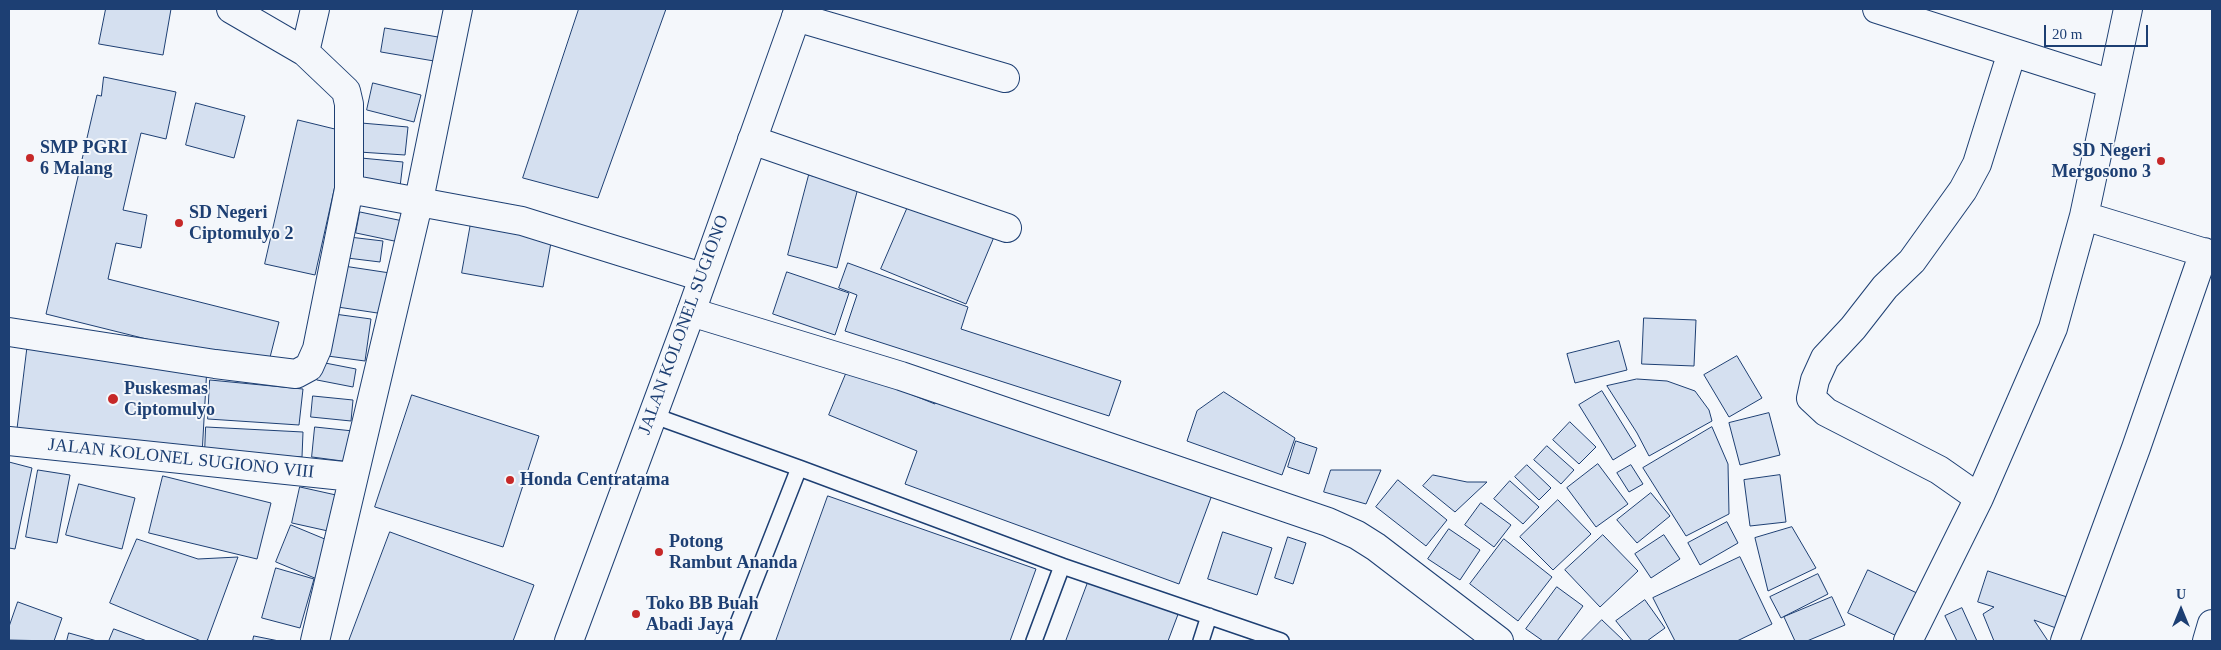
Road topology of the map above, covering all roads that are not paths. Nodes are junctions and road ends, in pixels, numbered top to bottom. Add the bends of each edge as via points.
1 (231, 9) edge
2 (315, 9) edge
3 (458, 9) edge
4 (474, 9) edge
5 (1877, 9) edge
6 (2128, 9) edge
7 (798, 13) edge
8 (305, 52) junction
9 (2012, 52) junction
10 (1005, 78) dead end
11 (444, 81) junction
12 (2112, 84) junction
13 (752, 140) junction
14 (349, 189) junction
15 (419, 200) junction
16 (2084, 216) junction
17 (1007, 228) dead end
18 (2208, 253) edge
19 (702, 277) junction
20 (691, 312) junction
21 (9, 332) edge
22 (652, 415) junction
23 (9, 441) edge
24 (799, 468) junction
25 (353, 477) junction
26 (1979, 498) junction
27 (1062, 566) junction
28 (1210, 616) junction
29 (2212, 624) edge
30 (1486, 638) edge
31 (315, 641) edge
32 (569, 641) edge
33 (731, 641) edge
34 (1034, 641) edge
35 (1201, 641) edge
36 (1281, 641) edge
37 (1908, 641) edge
38 (2065, 641) edge
39 (2207, 641) edge

1 - 8 main road
2 - 8 main road
3 - 11 main road
4 - 11 main road via 457,63
5 - 9 main road
6 - 12 main road
7 - 10 main road
7 - 13 main road, JALAN KOLONEL SUGIONO
8 - 14 main road via 346,90 349,104
9 - 12 main road
9 - 26 main road via 1977,164 1963,190 1912,260 1825,358 1811,398 1826,412 1939,470
11 - 15 main road
12 - 16 main road
13 - 17 main road
13 - 19 main road, JALAN KOLONEL SUGIONO
14 - 15 main road
14 - 21 main road via 317,349 310,367 296,374
15 - 19 main road via 522,221
15 - 25 main road
16 - 18 main road
16 - 26 main road via 2053,328
18 - 38 main road
19 - 20 main road, JALAN KOLONEL SUGIONO
20 - 22 main road, JALAN KOLONEL SUGIONO
20 - 30 main road via 901,376 1328,522 1376,547
22 - 24 lane
22 - 32 main road, JALAN KOLONEL SUGIONO
23 - 25 main road, JALAN KOLONEL SUGIONO VIII
24 - 27 lane
24 - 33 lane
25 - 31 main road
26 - 37 main road
27 - 28 lane
27 - 34 lane
28 - 35 lane
28 - 36 lane
29 - 39 main road

